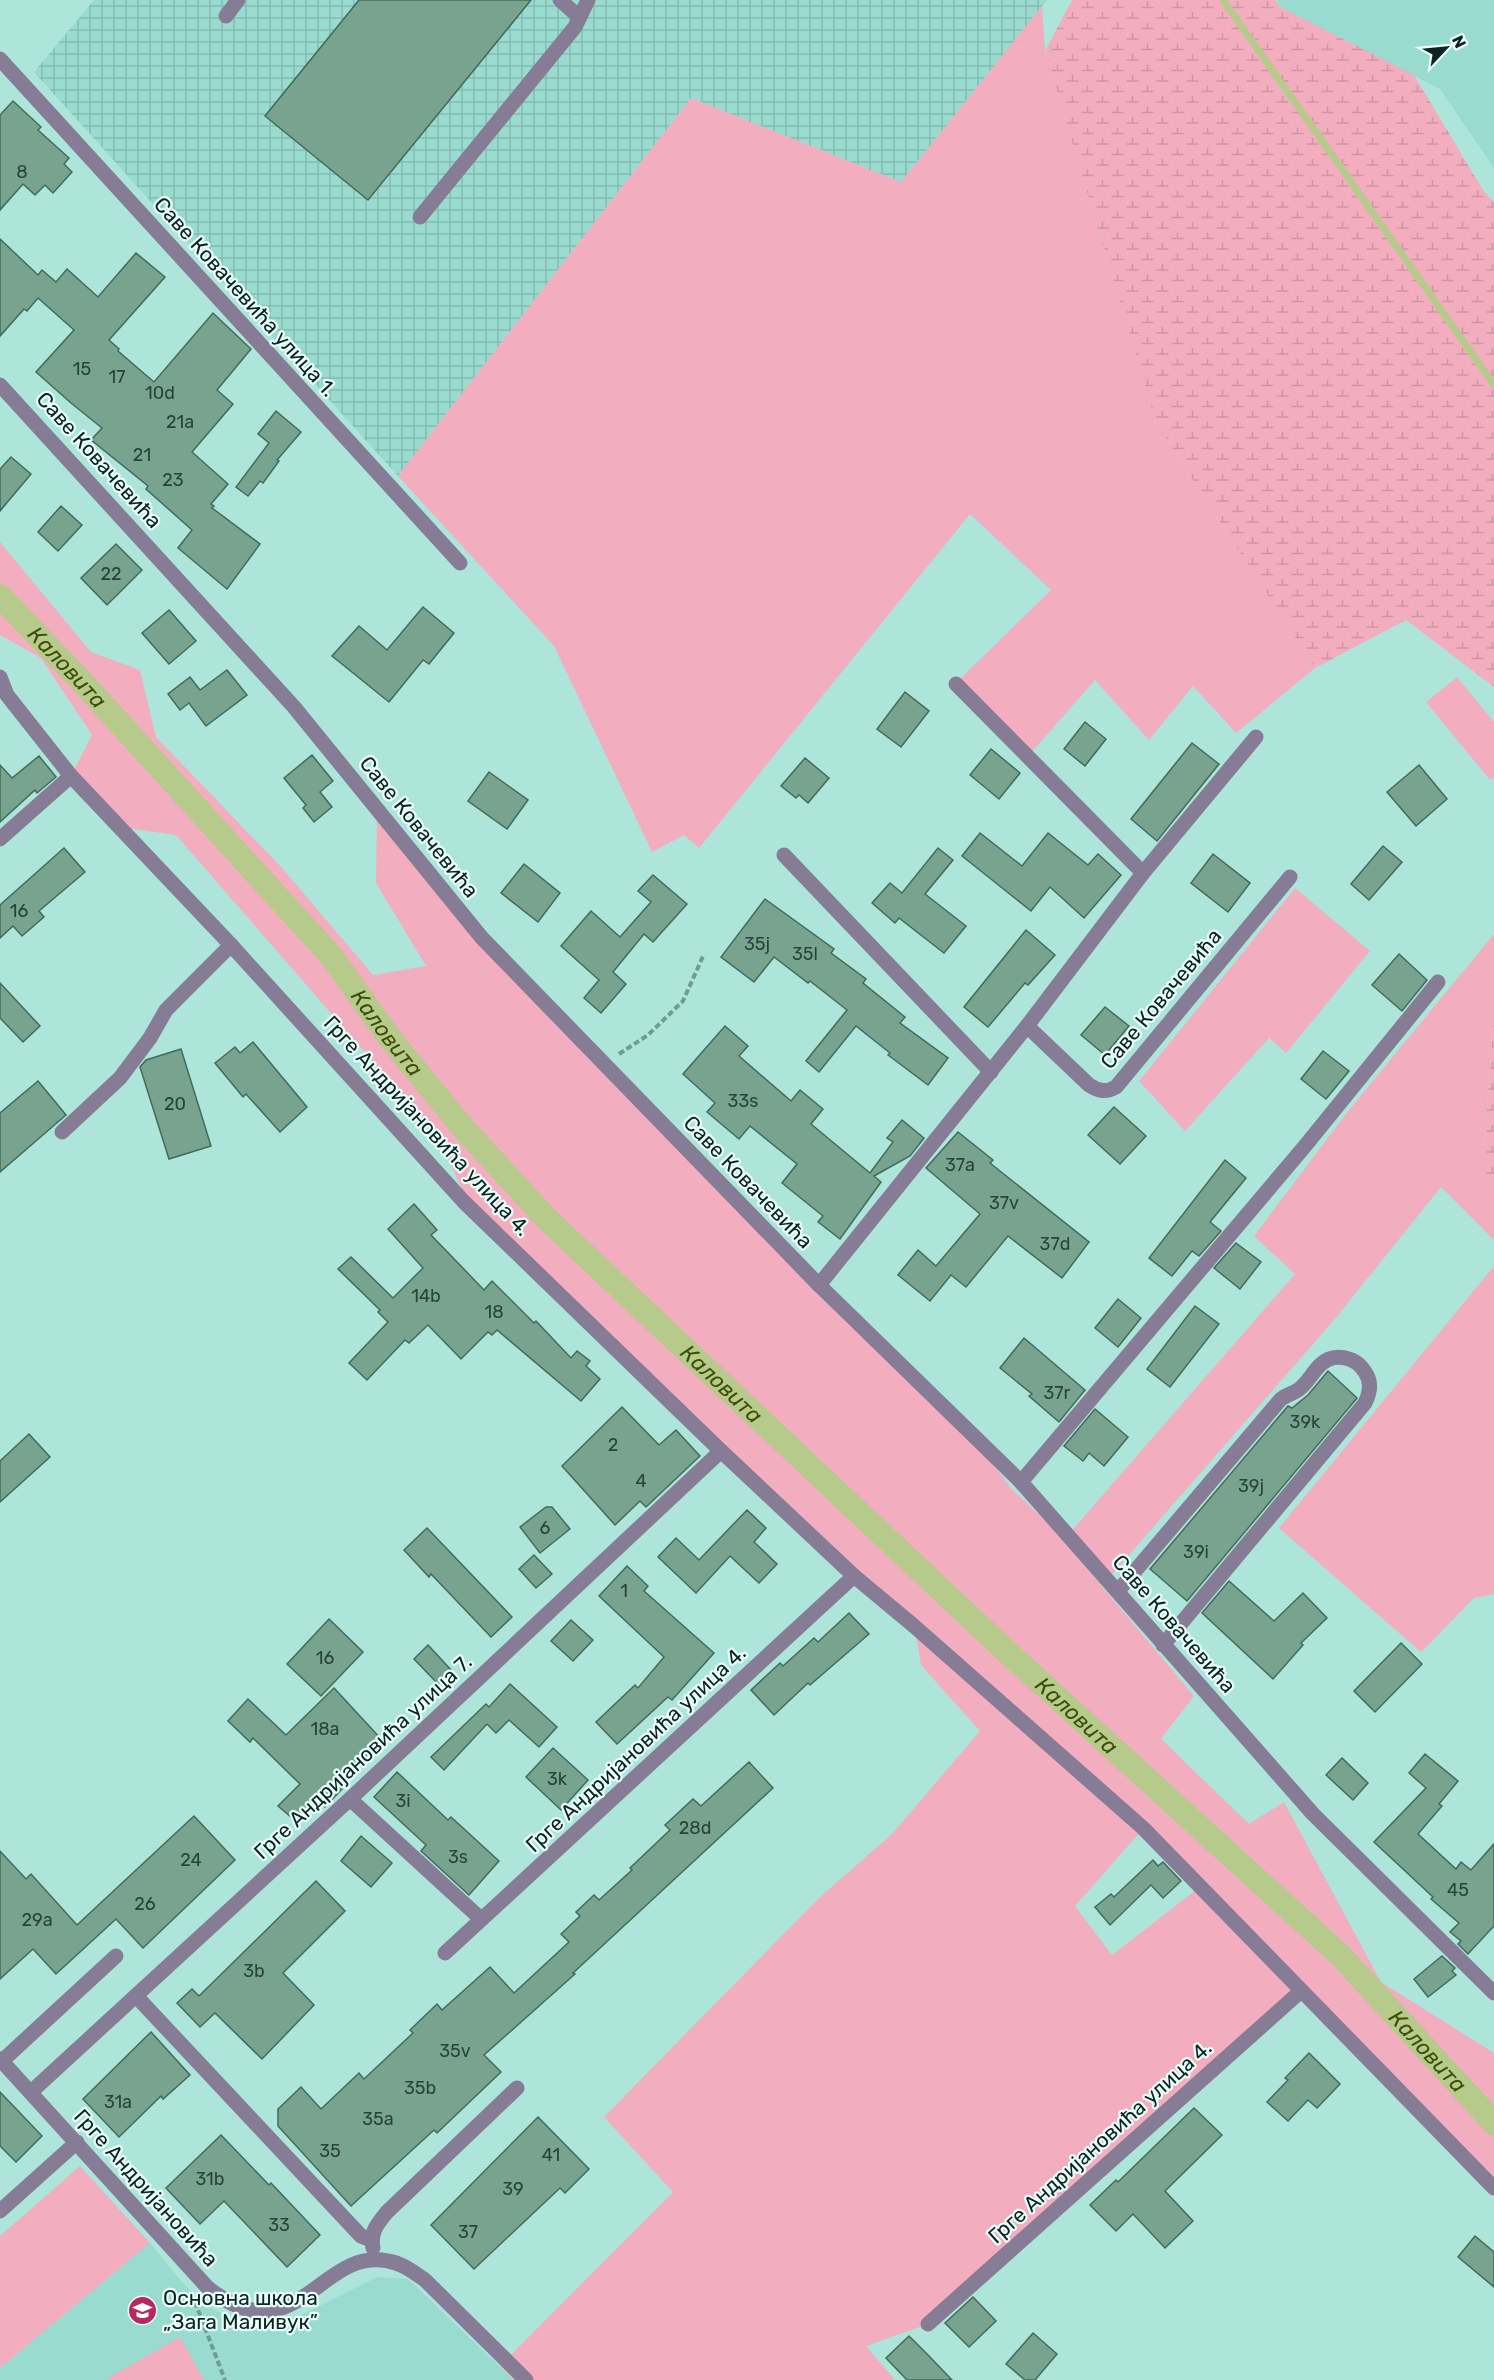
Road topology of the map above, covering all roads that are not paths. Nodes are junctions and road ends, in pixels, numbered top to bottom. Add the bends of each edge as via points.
1 (238, 0) edge
2 (560, 0) edge
3 (588, 0) edge
4 (226, 16) dead end
5 (579, 17) junction
6 (0, 59) edge
7 (420, 217) dead end
8 (0, 385) edge
9 (460, 563) dead end
10 (0, 677) edge
11 (956, 684) dead end
12 (1256, 736) dead end
13 (71, 776) junction
14 (0, 839) edge
15 (784, 855) dead end
16 (1143, 873) junction
17 (1290, 877) dead end
18 (231, 945) junction
19 (1438, 982) dead end
20 (1027, 1026) junction
21 (991, 1072) junction
22 (62, 1132) dead end
23 (819, 1285) junction
24 (721, 1452) junction
25 (1021, 1482) junction
26 (854, 1576) junction
27 (1118, 1591) junction
28 (1163, 1645) junction
29 (350, 1799) junction
30 (481, 1919) junction
31 (445, 1953) dead end
32 (116, 1956) dead end
33 (1492, 1985) edge
34 (1300, 1992) junction
35 (136, 1996) junction
36 (1, 2060) edge
37 (517, 2088) dead end
38 (31, 2092) junction
39 (77, 2142) junction
40 (1494, 2188) edge
41 (0, 2211) edge
42 (371, 2240) junction
43 (375, 2260) junction
44 (928, 2324) dead end
45 (526, 2380) edge

1 - 4 street
2 - 5 street
3 - 5 street
5 - 7 street via 575,27
6 - 9 street, Саве Ковачевића улица 1.
8 - 23 street, Саве Ковачевића via 294,707 482,938
10 - 13 street, Грге Андријановића улица 4. via 7,695
11 - 16 street
12 - 16 street, Саве Ковачевића
13 - 14 street
13 - 18 street, Грге Андријановића улица 4.
15 - 21 street
16 - 20 street, Саве Ковачевића
17 - 20 street, Саве Ковачевића via 1111,1090 1099,1091 1089,1085
18 - 22 street via 166,1010 120,1078
18 - 24 street, Грге Андријановића улица 4. via 464,1202
19 - 25 street
20 - 21 street, Саве Ковачевића
21 - 23 street, Саве Ковачевића
23 - 25 street, Саве Ковачевића
24 - 26 street, Грге Андријановића улица 4.
24 - 29 street, Грге Андријановића улица 7.
25 - 27 street, Саве Ковачевића
26 - 30 street, Грге Андријановића улица 4.
26 - 34 street, Грге Андријановића улица 4. via 1143,1828
27 - 28 street, Саве Ковачевића
27 - 28 street via 1281,1399 1297,1391 1319,1365 1332,1358 1346,1358 1364,1370 1370,1383 1365,1404
28 - 33 street, Саве Ковачевића via 1312,1814
29 - 30 street
29 - 35 street, Грге Андријановића улица 7.
30 - 31 street, Грге Андријановића улица 4.
32 - 36 street
34 - 40 street, Грге Андријановића улица 4.
34 - 44 street, Грге Андријановића улица 4.
35 - 38 street, Грге Андријановића улица 7.
35 - 42 street via 362,2236
36 - 38 street, Грге Андријановића
37 - 42 street via 387,2212 375,2226
38 - 39 street, Грге Андријановића
39 - 41 street
39 - 43 street, Грге Андријановића via 208,2288 236,2306 277,2310 350,2267
42 - 43 street
43 - 45 street, Грге Андријановића via 406,2267 424,2280

